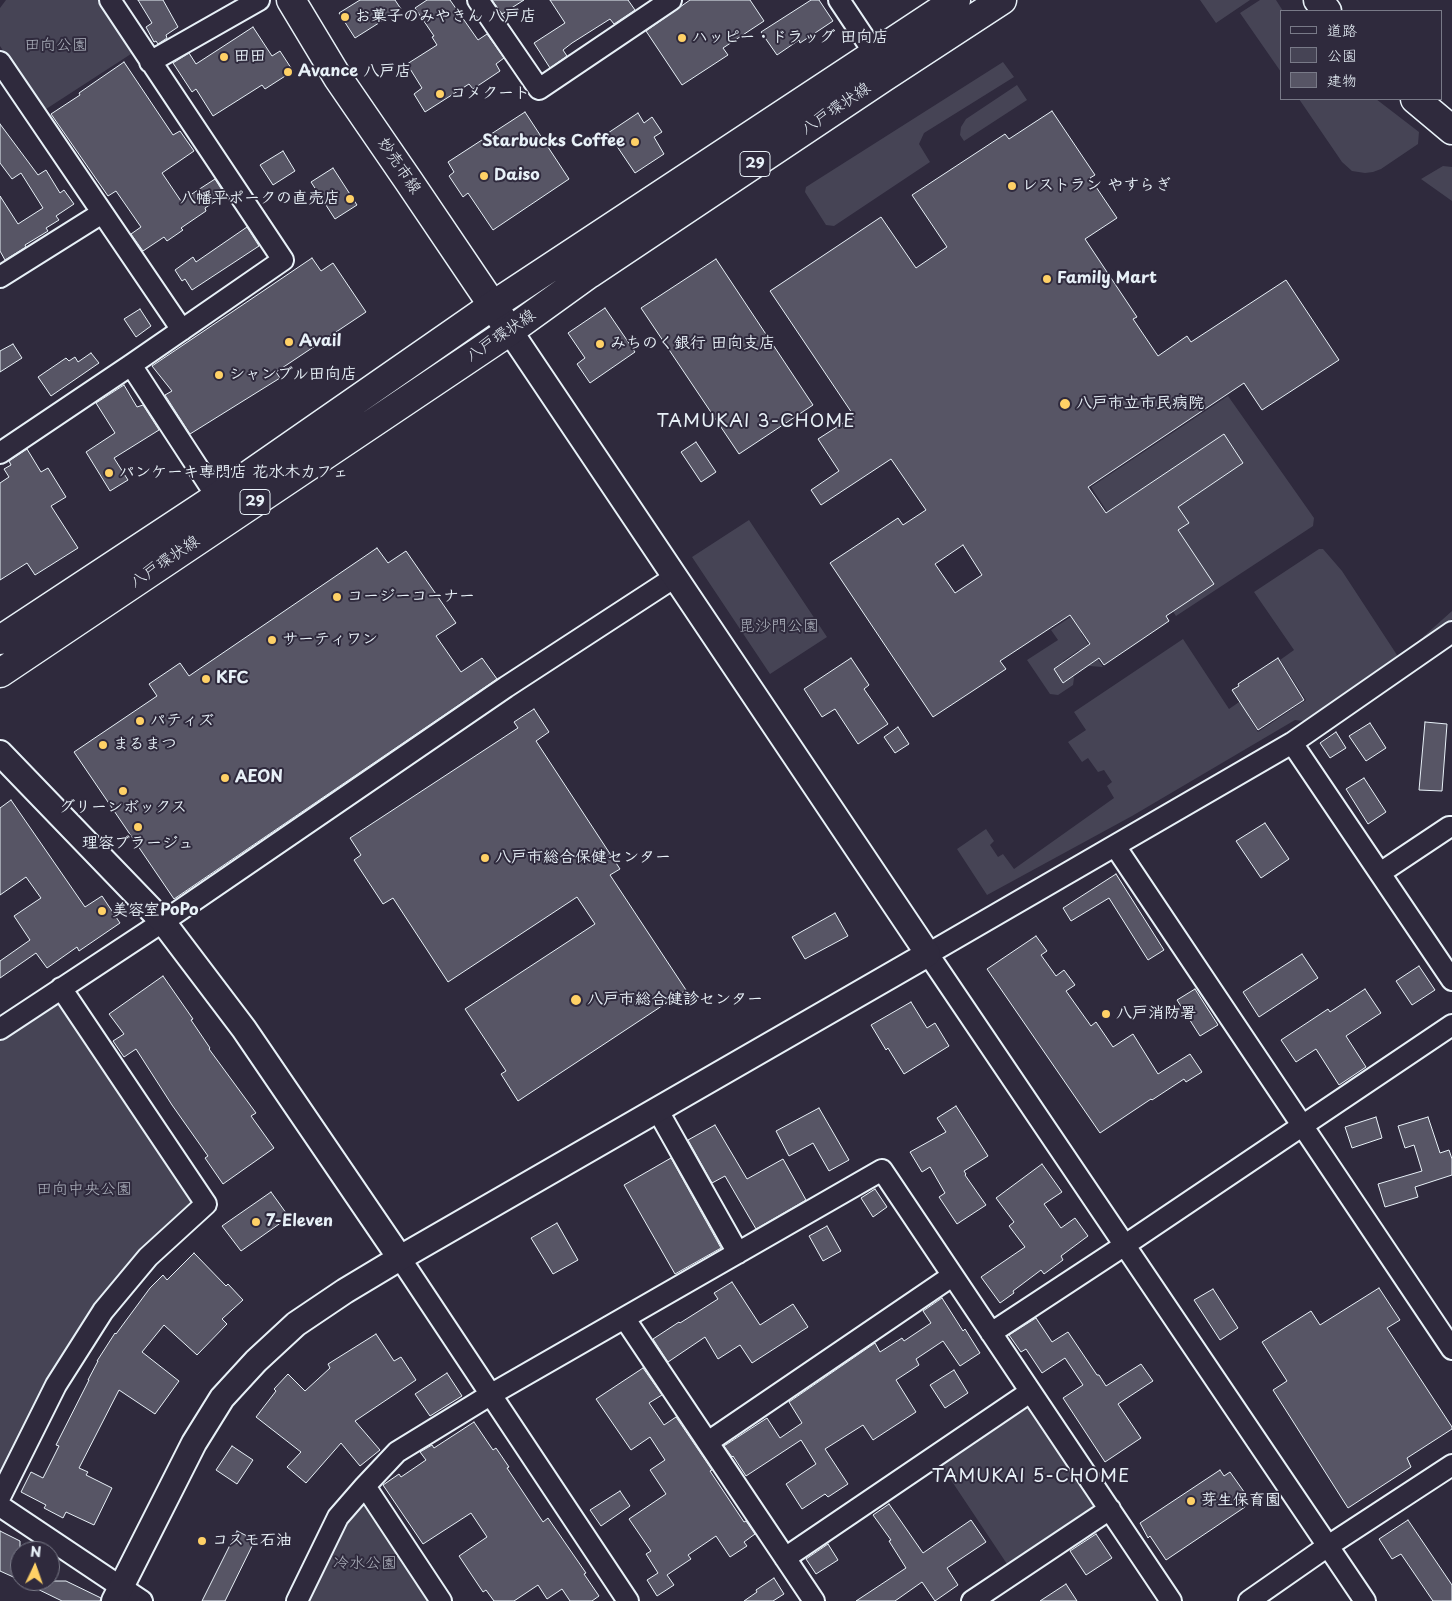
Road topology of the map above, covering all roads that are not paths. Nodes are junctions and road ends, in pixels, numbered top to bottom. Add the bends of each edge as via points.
1 (110, 0) edge
2 (259, 0) edge
3 (291, 0) edge
4 (478, 0) edge
5 (839, 0) edge
6 (956, 0) edge
7 (1002, 0) edge
8 (1318, 0) edge
9 (662, 2) edge
10 (1326, 10) edge
11 (875, 54) junction
12 (0, 62) edge
13 (150, 62) junction
14 (1416, 100) edge
15 (1452, 130) edge
16 (102, 213) junction
17 (0, 277) edge
18 (492, 306) junction
19 (182, 330) junction
20 (510, 331) junction
21 (131, 365) junction
22 (0, 453) edge
23 (217, 497) junction
24 (675, 577) junction
25 (1452, 632) edge
26 (0, 640) edge
27 (0, 673) edge
28 (1292, 743) junction
29 (0, 752) edge
30 (1452, 827) edge
31 (1115, 846) junction
32 (1380, 872) junction
33 (163, 922) junction
34 (928, 954) junction
35 (1452, 980) edge
36 (61, 988) junction
37 (1452, 1025) edge
38 (0, 1029) edge
39 (658, 1111) junction
40 (1303, 1125) junction
41 (1125, 1245) junction
42 (738, 1253) junction
43 (400, 1258) junction
44 (952, 1276) junction
45 (624, 1319) junction
46 (991, 1333) junction
47 (1452, 1349) edge
48 (1030, 1392) junction
49 (490, 1395) junction
50 (708, 1442) junction
51 (1452, 1465) edge
52 (365, 1486) junction
53 (0, 1497) edge
54 (0, 1506) edge
55 (1110, 1509) junction
56 (1328, 1546) junction
57 (785, 1558) junction
58 (117, 1594) edge
59 (142, 1601) edge
60 (296, 1601) edge
61 (441, 1601) edge
62 (628, 1601) edge
63 (814, 1601) edge
64 (972, 1601) edge
65 (1172, 1601) edge
66 (1249, 1601) edge
67 (1364, 1601) edge

1 - 13 street
2 - 13 street
3 - 18 main road, 妙売市線 via 338,78
4 - 9 street via 539,89
5 - 11 street
6 - 11 main road, 八戸環状線 / 29
7 - 20 main road, 八戸環状線 / 29 via 589,274
8 - 10 main road
11 - 18 main road, 八戸環状線 / 29
12 - 16 street
13 - 19 street via 283,260
14 - 15 main road
16 - 17 street
16 - 19 street
18 - 20 main road, 妙売市線
18 - 23 main road, 八戸環状線 / 29
19 - 21 street
20 - 24 street
20 - 27 main road, 八戸環状線 / 29
21 - 22 street
21 - 23 street
23 - 26 main road, 八戸環状線 / 29
24 - 33 street via 506,687
24 - 34 street
25 - 28 street
28 - 31 street
28 - 32 street
29 - 33 street
30 - 32 street
31 - 34 street
31 - 40 street
32 - 35 street
33 - 36 street
33 - 43 street via 244,1029
34 - 39 street
34 - 41 street
36 - 38 street
36 - 53 street via 206,1204 148,1257 103,1311 56,1385
37 - 40 street
39 - 42 street
39 - 43 street
40 - 41 street
40 - 47 street
41 - 46 street
41 - 56 street
42 - 44 street via 882,1170
42 - 45 street
43 - 49 street
43 - 58 street via 296,1324 256,1360 222,1398 194,1443
44 - 46 street
44 - 50 street
45 - 49 street
45 - 50 street
46 - 48 street
48 - 55 street
48 - 57 street
49 - 52 street via 398,1452
49 - 62 street
50 - 57 street
51 - 56 street
52 - 60 street via 338,1517
52 - 61 street
54 - 58 street
55 - 64 street
55 - 65 street
56 - 66 street
56 - 67 street
57 - 63 street
58 - 59 street

